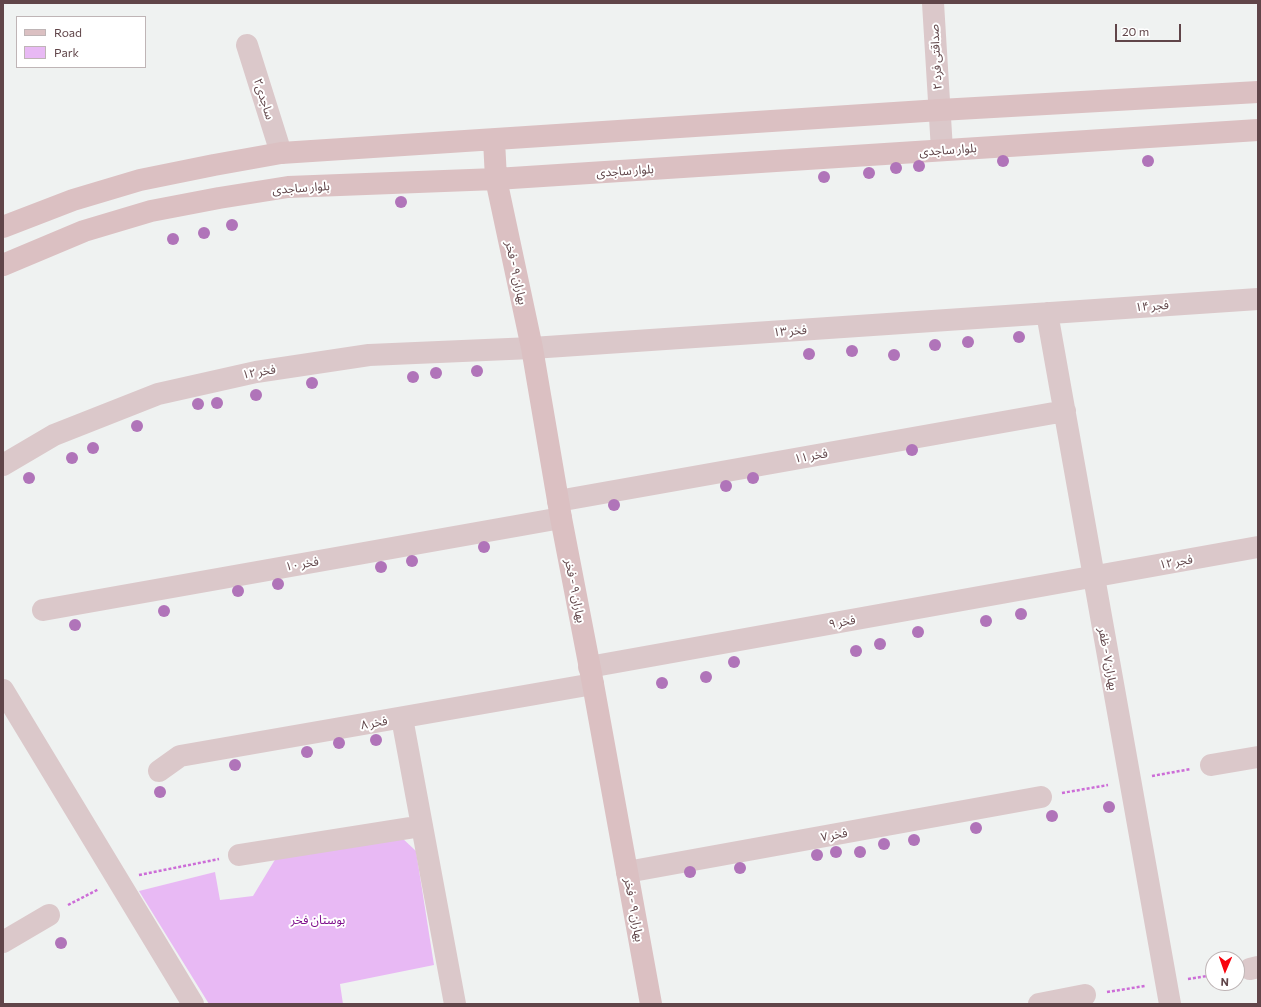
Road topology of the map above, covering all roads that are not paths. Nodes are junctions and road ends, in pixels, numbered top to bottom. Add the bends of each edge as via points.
1 (933, 3) edge
2 (247, 45) dead end
3 (1258, 92) edge
4 (940, 110) junction
5 (1258, 130) edge
6 (494, 140) junction
7 (942, 150) junction
8 (281, 153) junction
9 (496, 180) junction
10 (3, 227) edge
11 (3, 266) edge
12 (1258, 299) edge
13 (1047, 313) junction
14 (532, 348) junction
15 (1064, 411) junction
16 (3, 464) edge
17 (560, 510) junction
18 (1258, 547) edge
19 (1094, 577) junction
20 (43, 610) dead end
21 (591, 676) junction
22 (3, 690) edge
23 (402, 718) junction
24 (1258, 757) edge
25 (1211, 765) dead end
26 (159, 771) dead end
27 (1041, 798) dead end
28 (422, 826) junction
29 (239, 855) road end
30 (627, 872) junction
31 (48, 915) road end
32 (3, 942) edge
33 (1085, 995) dead end
34 (194, 1004) edge
35 (455, 1004) edge
36 (651, 1004) edge
37 (1040, 1004) edge
38 (1170, 1004) edge

1 - 4 street, صداقتی فرد ۲
2 - 8 street, ساجدی۲
3 - 4 main road
4 - 6 main road
4 - 7 street, صداقتی فرد ۲
5 - 7 main road, بلوار ساجدی
6 - 8 main road
6 - 9 main road, بهاران ۹ - فخر
7 - 9 main road, بلوار ساجدی
8 - 10 main road via 140,180 73,200
9 - 11 main road, بلوار ساجدی via 288,187 219,198 151,211 84,231
9 - 14 main road, بهاران ۹ - فخر
12 - 13 street, فجر ۱۴
13 - 14 street, فخر ۱۳
13 - 15 street, بهاران۷ - ظفر
14 - 16 street, فخر ۱۲ via 369,355 256,372 158,394 54,435
14 - 17 main road, بهاران ۹ - فخر
15 - 17 street, فخر ۱۱
15 - 19 street, بهاران۷ - ظفر
17 - 20 street, فخر ۱۰
17 - 21 main road, بهاران ۹ - فخر
18 - 19 street, فجر ۱۲
19 - 21 street, فخر ۹
19 - 38 street, بهاران۷ - ظفر
21 - 23 street, فخر ۸
21 - 30 main road, بهاران ۹ - فخر
22 - 34 street
23 - 26 street, فخر ۸ via 180,756
23 - 28 street
24 - 25 street
27 - 30 street, فخر ۷
28 - 29 street
28 - 35 street
30 - 36 main road, بهاران ۹ - فخر
31 - 32 street
33 - 37 street

